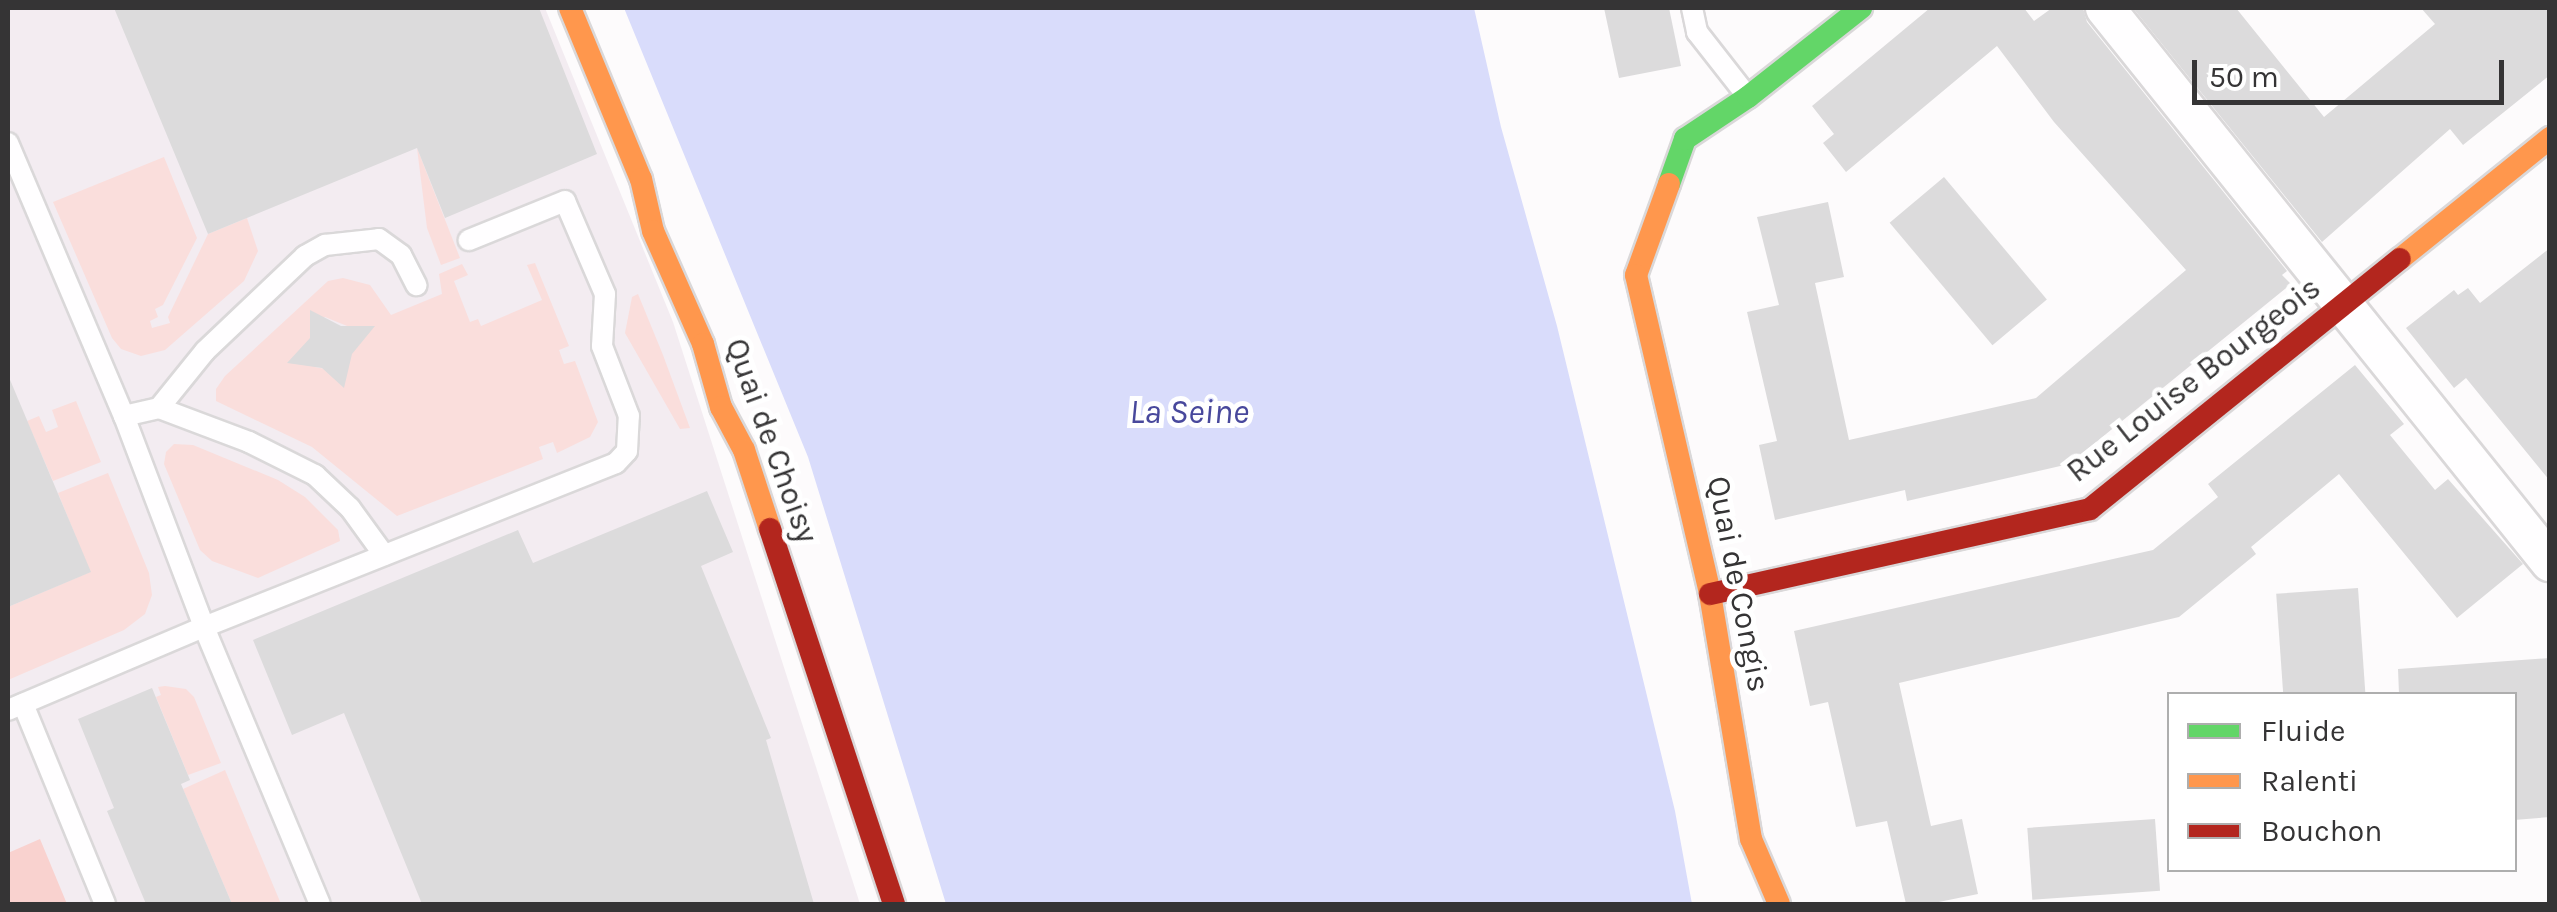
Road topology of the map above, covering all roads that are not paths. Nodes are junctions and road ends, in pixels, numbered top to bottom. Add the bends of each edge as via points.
1 (570, 8) edge
2 (1692, 8) edge
3 (1861, 8) edge
4 (2105, 8) edge
5 (1748, 97) junction
6 (2550, 138) edge
7 (8, 143) edge
8 (469, 240) dead end
9 (416, 286) dead end
10 (2344, 304) junction
11 (159, 408) junction
12 (124, 416) junction
13 (384, 555) junction
14 (2550, 562) edge
15 (1710, 594) junction
16 (204, 626) junction
17 (15, 707) edge
18 (105, 904) edge
19 (320, 904) edge
20 (894, 904) edge
21 (1779, 904) edge

1 - 20 street, Quai de Choisy via 641,179 653,231 703,344 721,408 744,450
2 - 5 lane via 1697,32
3 - 5 street
4 - 10 street
5 - 15 street, Quai de Congis via 1685,139 1636,275
6 - 10 street, Rue Louise Bourgeois
7 - 12 lane
8 - 13 lane via 565,201 604,294 602,346 629,416 628,451 616,463
9 - 11 lane via 402,255 378,239 325,245 205,351
10 - 14 street
10 - 15 street, Rue Louise Bourgeois via 2090,509
11 - 12 lane
11 - 13 lane via 315,476 350,508
12 - 16 lane
13 - 16 lane
15 - 21 street, Quai de Congis via 1751,839
16 - 17 lane
16 - 19 lane
17 - 18 lane

